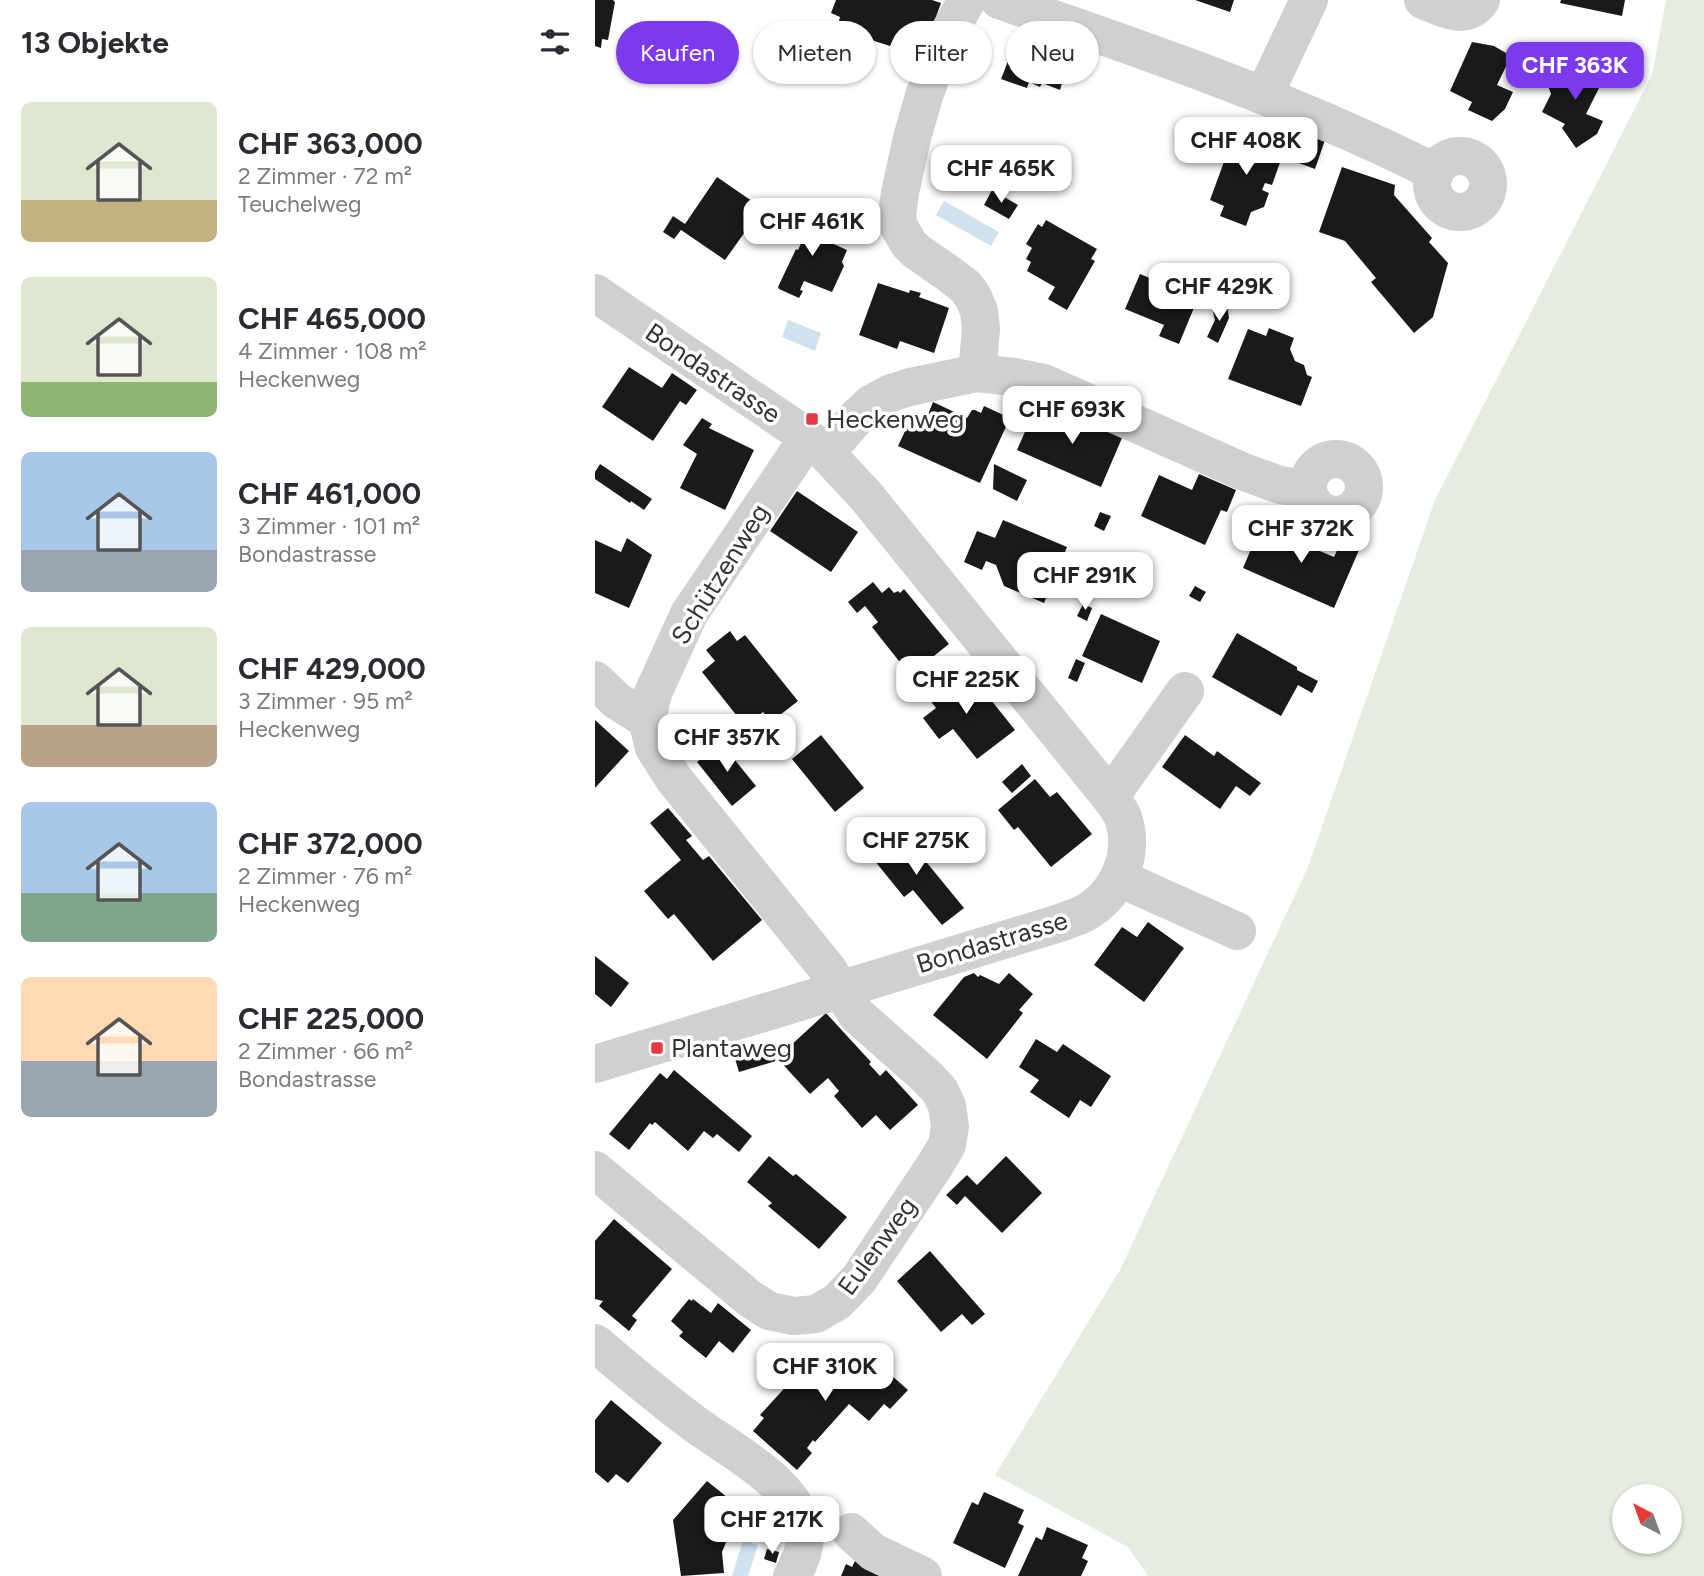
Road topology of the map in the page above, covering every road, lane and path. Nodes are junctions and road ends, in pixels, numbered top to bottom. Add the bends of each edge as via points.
1 (967, 0) edge
2 (999, 0) edge
3 (1309, 0) edge
4 (1423, 0) edge
5 (1481, 0) edge
6 (1264, 95) junction
7 (1434, 173) dead end
8 (595, 293) edge
9 (977, 373) junction
10 (818, 446) junction
11 (1307, 489) dead end
12 (595, 680) edge
13 (1185, 691) dead end
14 (647, 720) junction
15 (1110, 797) junction
16 (1119, 878) junction
17 (1237, 931) dead end
18 (840, 989) junction
19 (595, 1064) edge
20 (595, 1170) edge
21 (595, 1343) edge
22 (851, 1532) dead end
23 (792, 1576) edge
24 (923, 1576) edge

1 - 9 street via 943,43 924,96 897,216 909,244 973,297 981,329
2 - 6 street
3 - 6 street
4 - 5 street via 1463,12
6 - 7 street
8 - 10 street, Bondastrasse
9 - 10 street via 891,393
9 - 11 street via 1044,383 1244,472
10 - 14 street, Schützenweg via 797,454 689,614 653,693
10 - 15 street, Bondastrasse via 866,496
12 - 14 street
13 - 15 street
14 - 18 street via 654,748 674,779
15 - 16 street, Bondastrasse via 1122,815 1127,836
16 - 17 street
16 - 18 street, Bondastrasse via 1085,913 1063,922
18 - 19 street, Bondastrasse
18 - 20 street, Eulenweg via 857,1015 940,1091 950,1126 947,1145 935,1165 859,1279 838,1301 815,1314 769,1311
21 - 23 street via 778,1485 804,1526 805,1547
22 - 24 street via 873,1552

